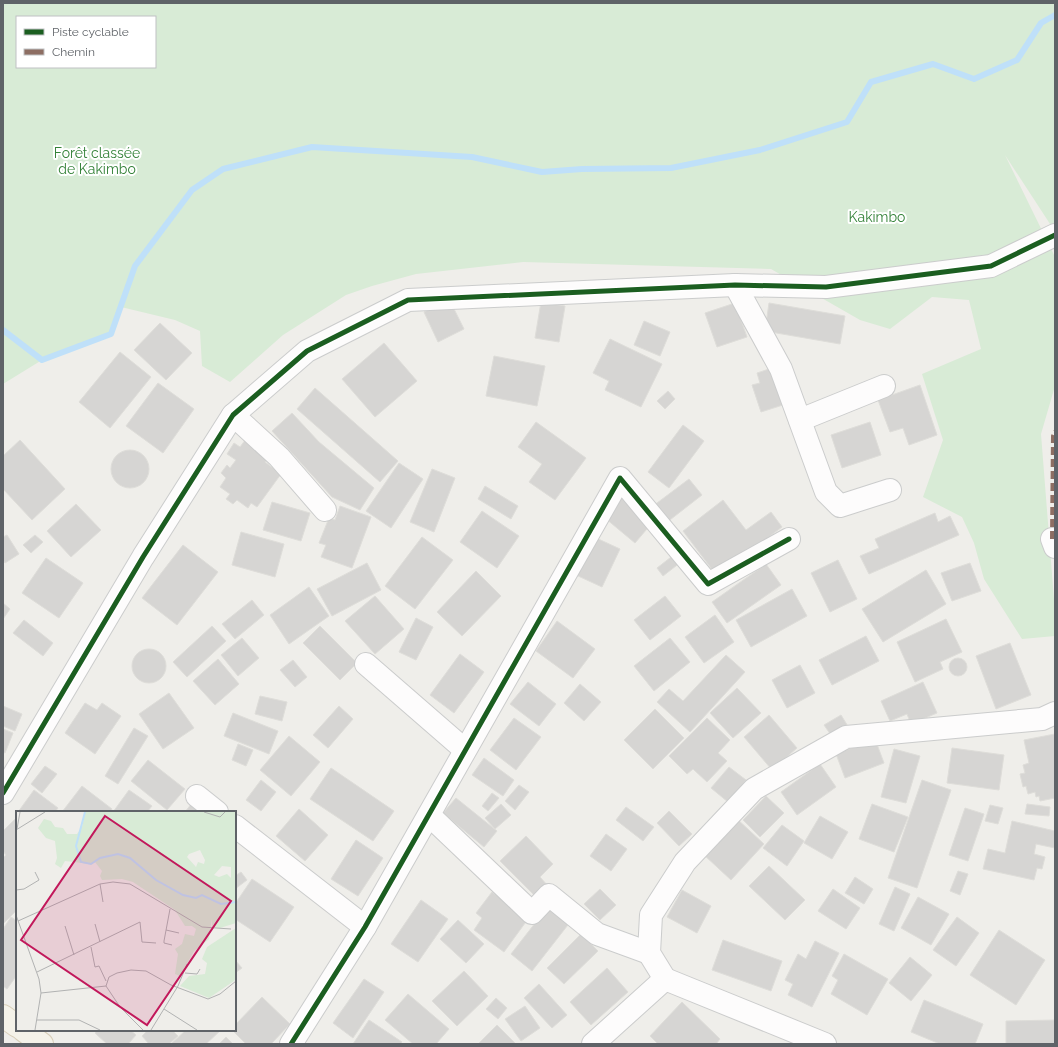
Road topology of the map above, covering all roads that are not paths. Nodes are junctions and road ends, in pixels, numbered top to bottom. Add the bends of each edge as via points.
1 (1055, 235) edge
2 (736, 285) junction
3 (884, 386) dead end
4 (234, 415) junction
5 (800, 420) junction
6 (890, 490) dead end
7 (325, 510) dead end
8 (789, 539) dead end
9 (366, 664) dead end
10 (1055, 713) edge
11 (465, 750) junction
12 (3, 794) edge
13 (197, 796) dead end
14 (216, 811) edge
15 (428, 815) junction
16 (236, 827) edge
17 (365, 927) junction
18 (649, 953) junction
19 (665, 979) junction
20 (3, 1016) edge
21 (16, 1025) edge
22 (24, 1031) edge
23 (42, 1044) edge
24 (291, 1044) edge
25 (593, 1044) edge
26 (825, 1044) edge

1 - 2 street via 991,266 826,287
2 - 4 street via 408,300 307,351
2 - 5 street via 781,369
3 - 5 street
4 - 7 street via 279,457
4 - 12 street via 143,557
5 - 6 street via 826,492 840,506
8 - 11 street via 708,584 620,478
9 - 11 street
10 - 18 street via 1042,719 846,737 754,789 685,862 655,908 651,915
11 - 15 street
13 - 14 street
15 - 17 street
15 - 18 street via 532,912 549,895 597,934
16 - 17 street
17 - 24 street
18 - 19 street
19 - 25 street
19 - 26 street
20 - 21 main road
22 - 23 main road

